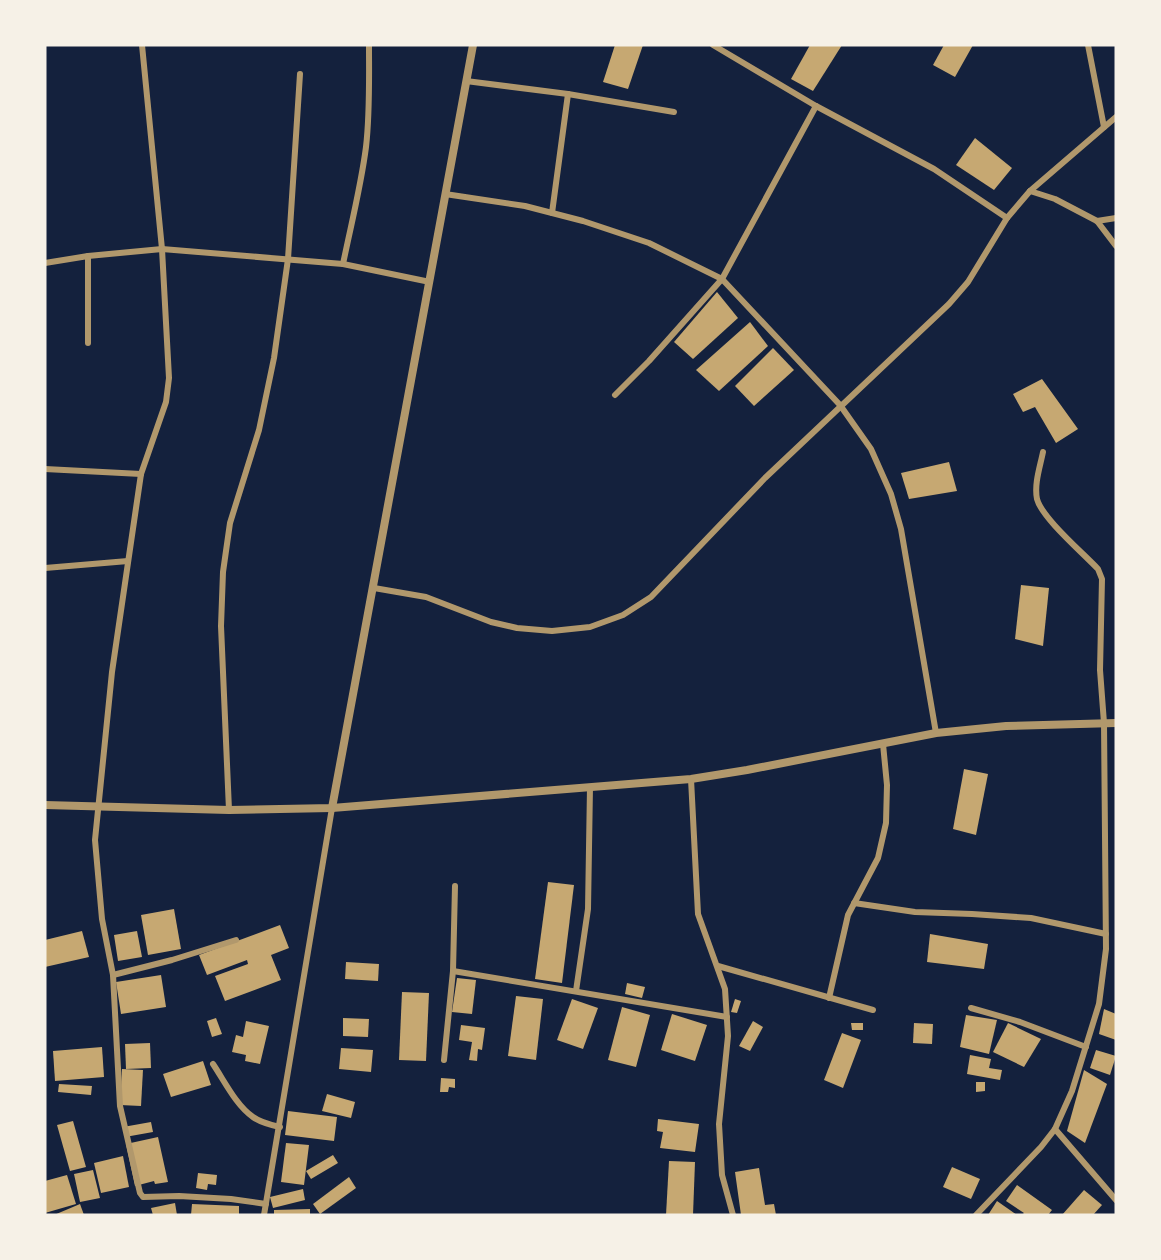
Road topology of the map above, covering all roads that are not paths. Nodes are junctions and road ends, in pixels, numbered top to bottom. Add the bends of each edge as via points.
1 (142, 45) edge
2 (369, 45) edge
3 (473, 45) edge
4 (713, 45) edge
5 (1088, 45) edge
6 (300, 74) dead end
7 (466, 81) junction
8 (568, 94) junction
9 (816, 106) junction
10 (674, 112) dead end
11 (1116, 117) edge
12 (1104, 127) junction
13 (1030, 191) junction
14 (445, 194) junction
15 (552, 213) junction
16 (1007, 218) junction
17 (1116, 218) edge
18 (1096, 220) junction
19 (1116, 246) edge
20 (162, 249) junction
21 (88, 256) junction
22 (288, 259) junction
23 (45, 263) edge
24 (343, 264) junction
25 (722, 279) junction
26 (430, 282) junction
27 (88, 343) dead end
28 (615, 395) dead end
29 (840, 405) junction
30 (1043, 452) dead end
31 (45, 469) edge
32 (141, 474) junction
33 (128, 561) junction
34 (45, 568) edge
35 (374, 588) junction
36 (1104, 723) junction
37 (1116, 723) edge
38 (936, 733) junction
39 (883, 744) junction
40 (691, 778) junction
41 (590, 787) junction
42 (45, 805) edge
43 (98, 807) junction
44 (332, 808) junction
45 (229, 810) junction
46 (455, 886) dead end
47 (854, 903) junction
48 (1106, 934) junction
49 (236, 940) dead end
50 (1106, 949) junction
51 (1116, 951) edge
52 (718, 966) junction
53 (453, 971) junction
54 (113, 975) junction
55 (576, 991) junction
56 (829, 998) junction
57 (971, 1008) dead end
58 (873, 1010) dead end
59 (727, 1017) junction
60 (1086, 1047) junction
61 (444, 1060) dead end
62 (213, 1064) dead end
63 (280, 1127) junction
64 (1055, 1129) junction
65 (1116, 1200) edge
66 (266, 1204) junction
67 (264, 1215) edge
68 (733, 1215) edge
69 (976, 1215) edge

1 - 20 street
2 - 24 street via 366,146
3 - 7 street
4 - 9 street
5 - 12 street
6 - 22 street
7 - 8 street
7 - 14 street
8 - 10 street
8 - 15 street
9 - 16 street via 934,169
9 - 25 street
11 - 12 street
12 - 13 street
13 - 16 street
13 - 18 street
14 - 15 street
14 - 26 street
15 - 25 street via 649,243
16 - 29 street via 968,282 949,304
17 - 18 street
18 - 19 street
20 - 21 street
20 - 22 street
20 - 32 street via 169,378 166,402
21 - 23 street
21 - 27 street
22 - 24 street
22 - 45 street via 268,388 230,523 223,572 221,626
24 - 26 street
25 - 28 street
25 - 29 street
26 - 35 street
29 - 35 street via 651,597 622,615 590,627 552,631 517,628 490,622 426,597
29 - 38 street via 871,449 891,494 901,530
30 - 36 street via 1037,486 1042,512 1098,569 1102,579 1100,670
31 - 32 street
32 - 33 street
33 - 34 street
33 - 43 street via 110,682
35 - 44 street
36 - 37 street
36 - 38 street
36 - 48 street
38 - 39 street
39 - 40 street
39 - 47 street via 886,823 878,858
40 - 41 street
40 - 52 street via 698,914
41 - 44 street
41 - 55 street via 588,909
42 - 43 street
43 - 45 street
43 - 54 street via 98,875
44 - 45 street
44 - 63 street
46 - 53 street
47 - 48 street via 915,912 1031,918
47 - 56 street
48 - 50 street
49 - 54 street
50 - 51 street
50 - 60 street via 1099,1004
52 - 56 street
52 - 59 street
53 - 55 street
53 - 61 street
54 - 66 street via 120,1106 140,1193 143,1197 179,1196
55 - 59 street
56 - 58 street
57 - 60 street
59 - 68 street via 719,1124 722,1175
60 - 64 street
62 - 63 street via 252,1117
63 - 66 street
64 - 65 street
64 - 69 street
66 - 67 street

